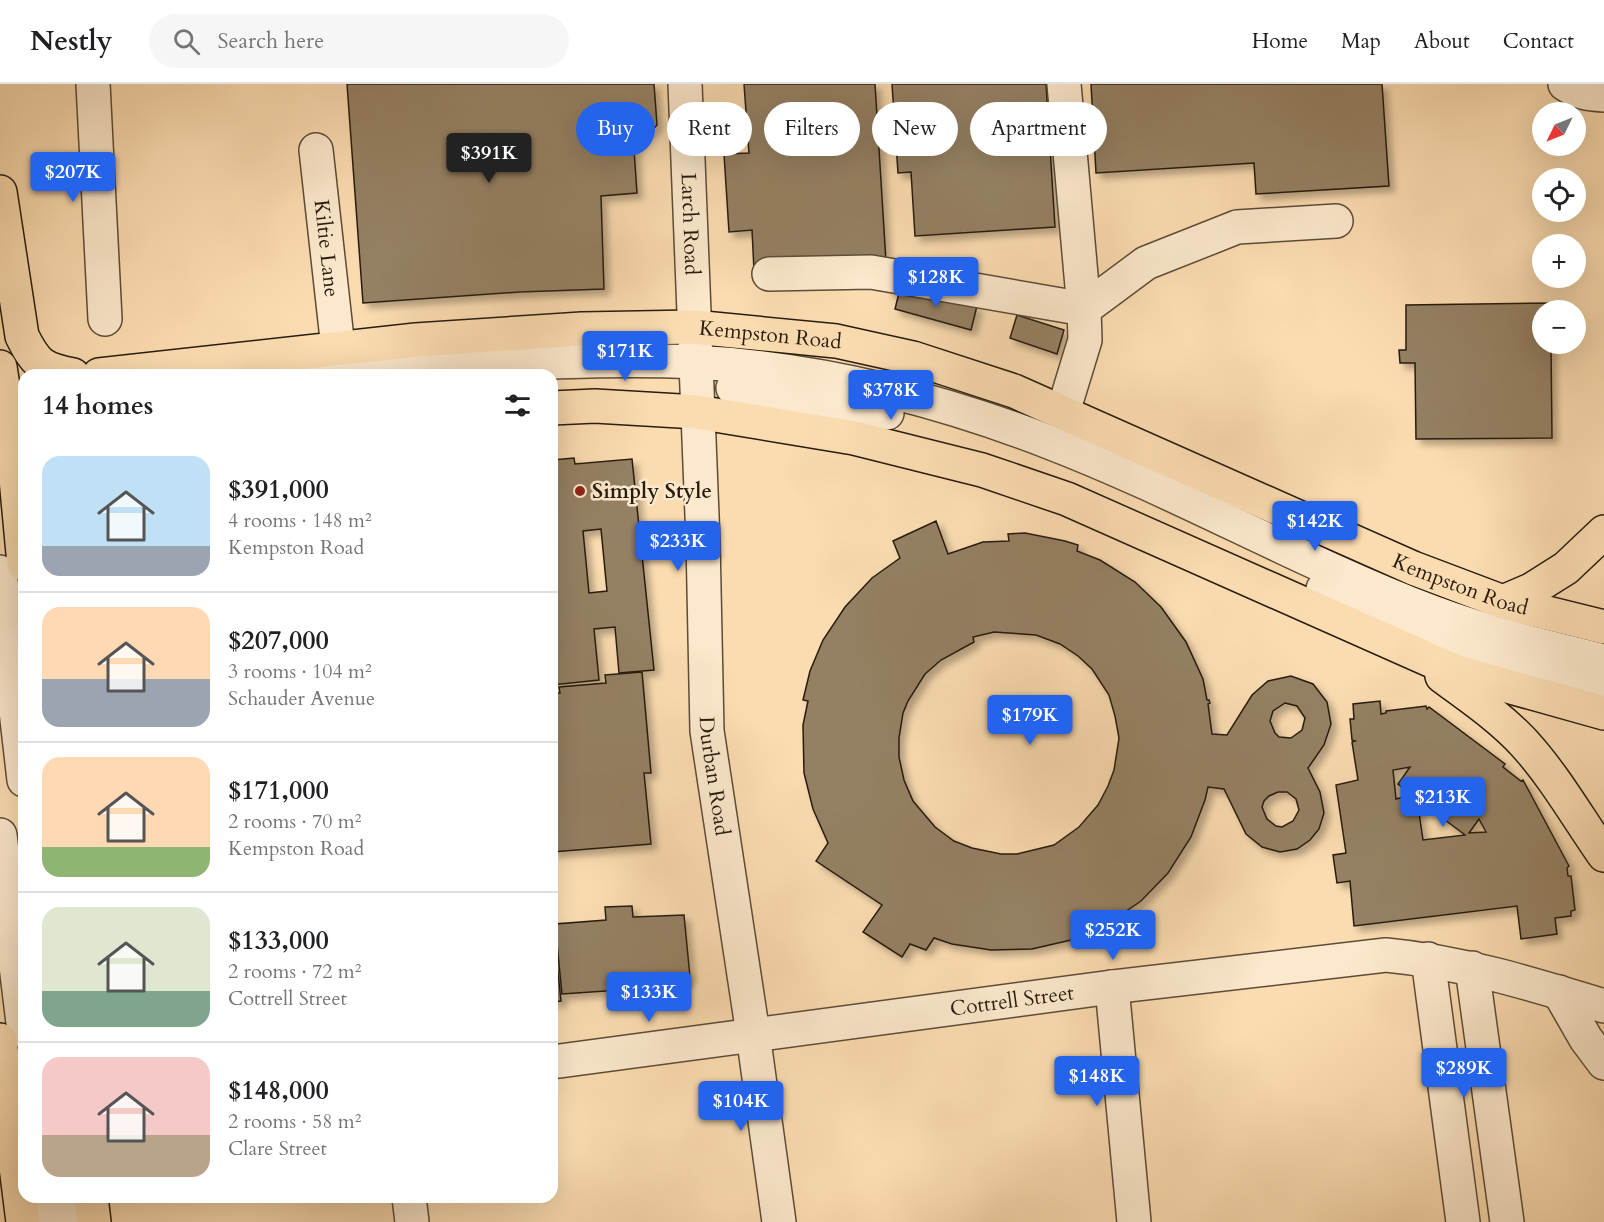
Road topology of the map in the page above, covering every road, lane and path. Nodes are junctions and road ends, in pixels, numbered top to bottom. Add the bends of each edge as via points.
1 (93, 84) edge
2 (686, 84) edge
3 (1064, 84) edge
4 (1565, 84) edge
5 (1604, 95) edge
6 (316, 150) dead end
7 (0, 192) edge
8 (1336, 221) dead end
9 (769, 274) dead end
10 (1084, 309) junction
11 (105, 319) dead end
12 (693, 327) junction
13 (338, 348) junction
14 (51, 369) edge
15 (152, 369) edge
16 (350, 369) edge
17 (558, 385) edge
18 (696, 386) junction
19 (558, 408) edge
20 (1063, 412) junction
21 (10, 417) edge
22 (18, 501) edge
23 (1604, 532) edge
24 (0, 572) edge
25 (1503, 602) junction
26 (1604, 627) edge
27 (1382, 639) junction
28 (1604, 661) edge
29 (1604, 685) edge
30 (1604, 713) edge
31 (18, 728) edge
32 (0, 835) edge
33 (1604, 855) edge
34 (1428, 959) junction
35 (1472, 968) junction
36 (18, 982) edge
37 (1112, 987) junction
38 (1559, 992) junction
39 (1604, 1006) edge
40 (753, 1034) junction
41 (0, 1040) edge
42 (558, 1061) edge
43 (1604, 1063) edge
44 (12, 1129) edge
45 (18, 1180) edge
46 (21, 1203) edge
47 (47, 1203) edge
48 (73, 1203) edge
49 (92, 1203) edge
50 (410, 1203) edge
51 (23, 1222) edge
52 (49, 1222) edge
53 (75, 1222) edge
54 (94, 1222) edge
55 (412, 1222) edge
56 (779, 1222) edge
57 (1134, 1222) edge
58 (1462, 1222) edge
59 (1507, 1222) edge

1 - 11 street
2 - 12 street, Larch Road
3 - 10 street
4 - 5 street via 1585,94
6 - 13 street, Kiltie Lane
7 - 14 main road via 22,336 40,364
8 - 10 street via 1237,227 1146,262
9 - 10 street via 871,272
10 - 20 street via 1085,340
12 - 13 main road, Kempston Road via 582,329
12 - 18 street, Durban Road
12 - 20 main road, Kempston Road via 836,341 913,358 1014,391
13 - 15 main road, Kempston Road
16 - 18 street via 576,361
17 - 18 street
18 - 19 main road via 595,406
18 - 27 main road via 854,438 982,470 1067,499
18 - 28 street via 806,373 968,414 1087,457 1299,556 1433,612 1506,637
18 - 29 street via 877,410 943,427 1073,471 1390,620 1548,675
18 - 40 street, Durban Road via 707,731
20 - 25 main road, Kempston Road via 1413,568
21 - 22 main road
23 - 25 main road via 1566,568
24 - 31 street
25 - 26 main road, Kempston Road
27 - 30 main road via 1457,672
27 - 33 main road via 1486,708 1523,742 1554,779
32 - 36 street
34 - 35 street, Cottrell Street
34 - 37 street, Cottrell Street via 1386,955
34 - 58 street
35 - 38 street, Cottrell Street
35 - 59 street
37 - 40 street, Cottrell Street
37 - 57 street
38 - 39 street, Cottrell Street
38 - 43 street
40 - 42 street, Cottrell Street
40 - 56 street, Durban Road
41 - 44 main road
44 - 45 main road
46 - 51 main road
47 - 52 street
48 - 53 street
49 - 54 main road
50 - 55 street

